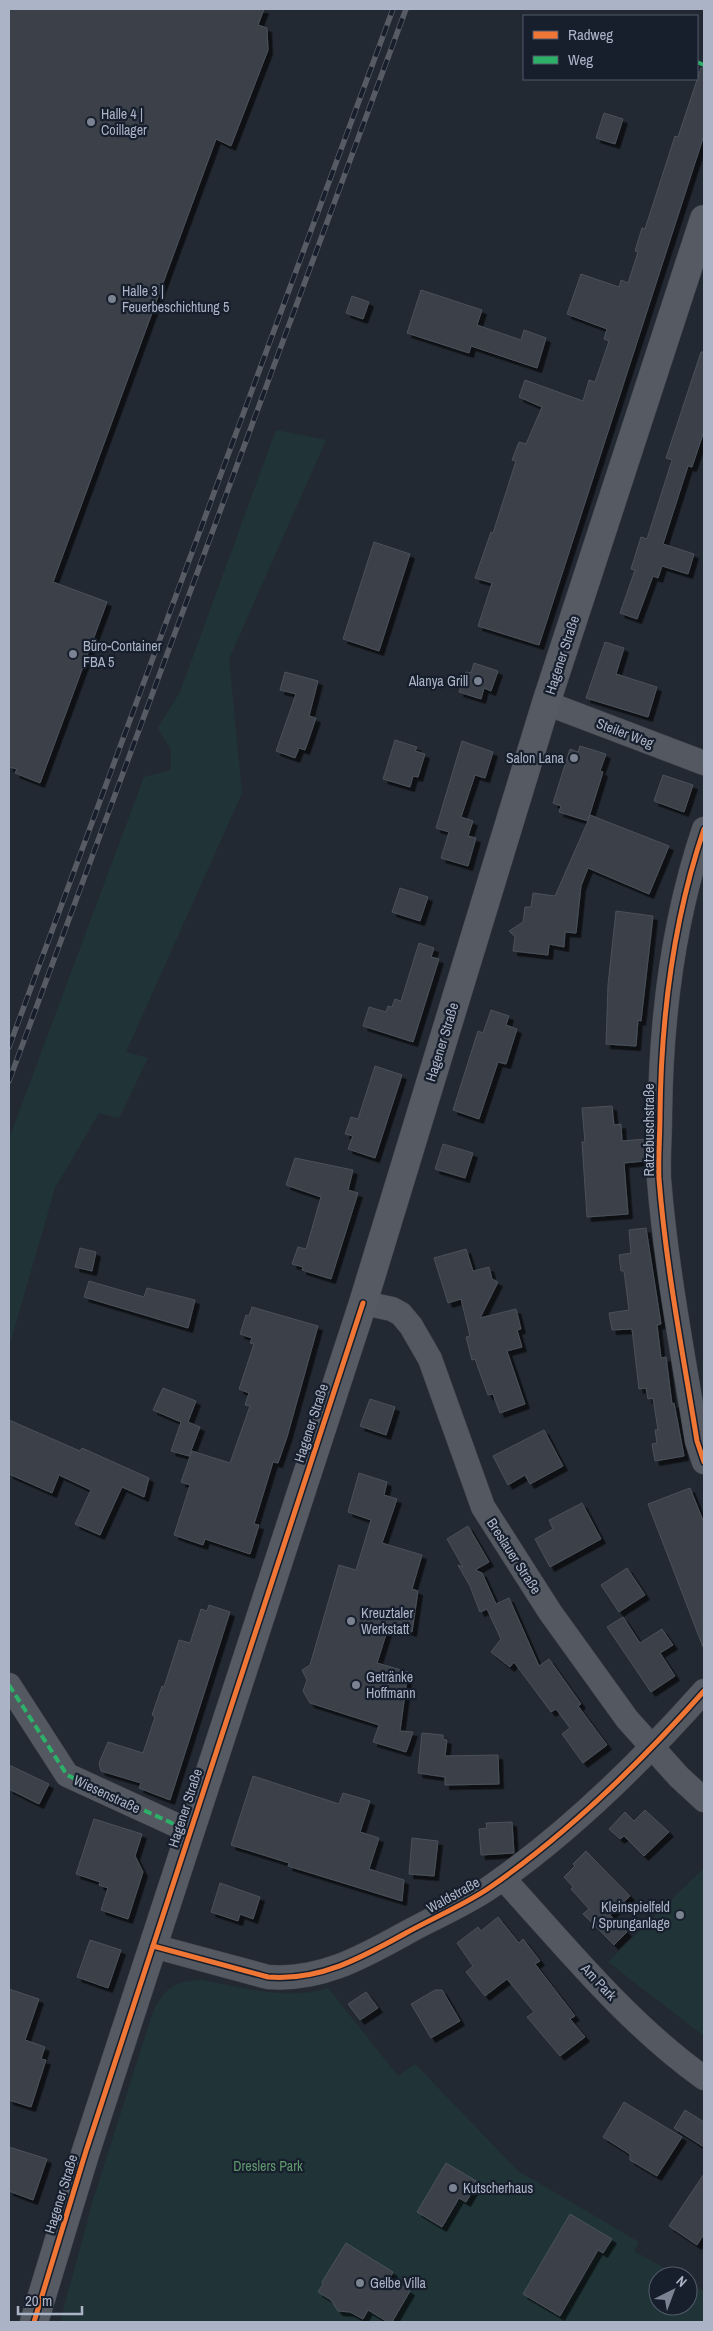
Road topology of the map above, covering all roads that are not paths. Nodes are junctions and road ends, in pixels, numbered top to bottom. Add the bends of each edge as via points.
1 (704, 219) edge
2 (546, 704) junction
3 (704, 763) edge
4 (704, 830) edge
5 (363, 1303) junction
6 (704, 1462) edge
7 (9, 1685) edge
8 (704, 1691) edge
9 (654, 1748) junction
10 (704, 1800) edge
11 (189, 1831) junction
12 (503, 1878) junction
13 (153, 1946) junction
14 (704, 2078) edge
15 (32, 2317) edge

1 - 2 main road, Hagener Straße
2 - 3 street, Steiler Weg
2 - 5 main road, Hagener Straße
4 - 6 street, Ratzebuschstraße via 689,874 665,1011 659,1179 677,1317 697,1441
5 - 9 street, Breslauer Straße via 392,1309 411,1326 430,1359 483,1507 550,1612 627,1719
5 - 11 main road, Hagener Straße
7 - 11 street, Wiesenstraße via 67,1775
8 - 9 street, Waldstraße
9 - 10 street, Breslauer Straße
9 - 12 street, Waldstraße via 552,1840
11 - 13 main road, Hagener Straße
12 - 13 street, Waldstraße via 360,1958 312,1976 268,1977
12 - 14 street, Am Park via 608,1993
13 - 15 main road, Hagener Straße

